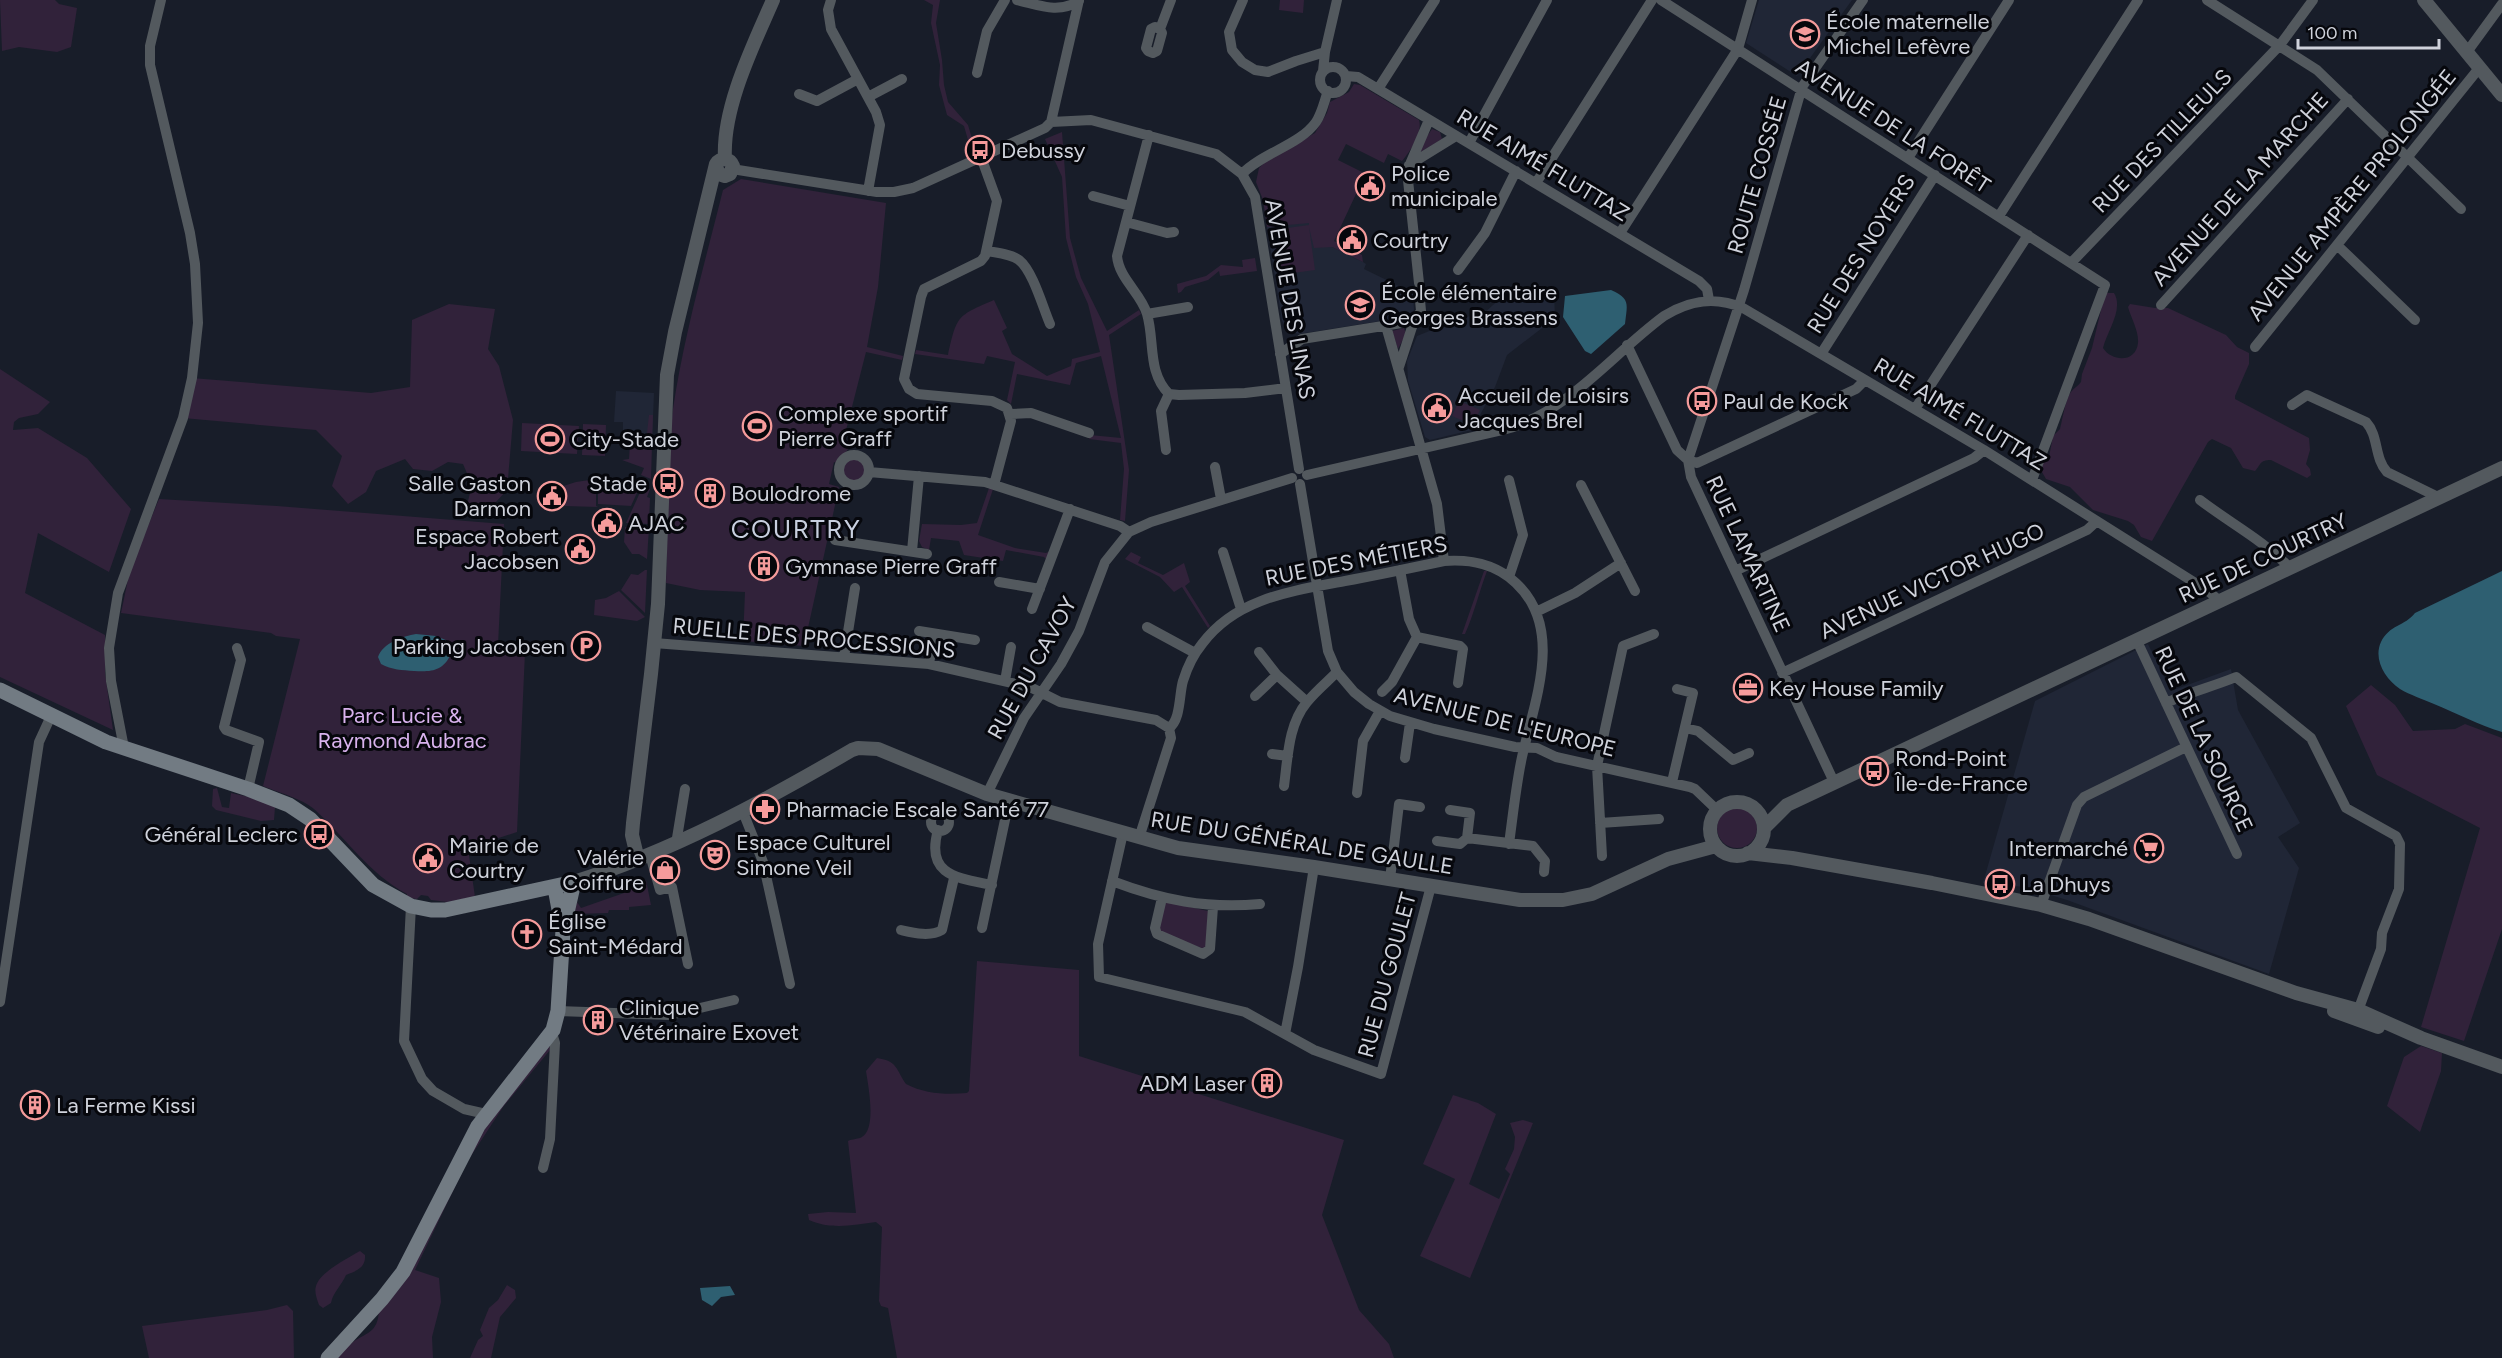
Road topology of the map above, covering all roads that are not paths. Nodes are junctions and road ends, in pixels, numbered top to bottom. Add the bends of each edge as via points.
1 (161, 0) edge
2 (773, 0) edge
3 (831, 0) edge
4 (1005, 0) edge
5 (1017, 0) edge
6 (1079, 0) edge
7 (1171, 0) edge
8 (1243, 0) edge
9 (1337, 0) edge
10 (1435, 0) edge
11 (1547, 0) edge
12 (1652, 0) edge
13 (1661, 0) edge
14 (1752, 0) edge
15 (1863, 0) edge
16 (2009, 0) edge
17 (2138, 0) edge
18 (2207, 0) edge
19 (2313, 0) edge
20 (2424, 0) edge
21 (2502, 4) edge
22 (1057, 9) junction
23 (1073, 26) junction
24 (1160, 29) dead end
25 (2280, 45) junction
26 (1738, 49) junction
27 (1325, 52) junction
28 (2467, 52) junction
29 (2480, 68) junction
30 (1323, 71) junction
31 (977, 73) dead end
32 (1346, 76) junction
33 (858, 79) junction
34 (902, 80) dead end
35 (1378, 89) junction
36 (1802, 90) junction
37 (1328, 92) junction
38 (798, 94) dead end
39 (2502, 95) edge
40 (868, 97) junction
41 (2348, 99) junction
42 (1429, 120) junction
43 (1051, 122) junction
44 (1149, 135) junction
45 (1456, 136) junction
46 (1469, 143) junction
47 (2408, 156) junction
48 (981, 157) junction
49 (1908, 158) junction
50 (1408, 165) junction
51 (725, 167) junction
52 (1516, 171) junction
53 (1242, 174) junction
54 (1935, 175) junction
55 (1536, 183) junction
56 (868, 191) junction
57 (1093, 196) dead end
58 (1130, 206) junction
59 (2461, 210) dead end
60 (1999, 216) junction
61 (1126, 222) junction
62 (1174, 232) dead end
63 (1620, 233) junction
64 (2028, 235) junction
65 (2337, 245) junction
66 (987, 251) junction
67 (2071, 263) junction
68 (1458, 270) dead end
69 (1709, 300) junction
70 (2161, 305) dead end
71 (1188, 307) dead end
72 (1739, 307) junction
73 (1147, 314) junction
74 (1414, 321) junction
75 (2415, 321) dead end
76 (1050, 324) dead end
77 (1386, 326) junction
78 (1627, 345) junction
79 (2255, 348) dead end
80 (1280, 354) junction
81 (1821, 354) junction
82 (1399, 367) junction
83 (1865, 380) junction
84 (1286, 388) junction
85 (1168, 394) junction
86 (2292, 405) dead end
87 (1916, 409) junction
88 (1011, 414) junction
89 (1089, 433) dead end
90 (1422, 449) junction
91 (1166, 450) dead end
92 (1984, 450) junction
93 (1688, 460) junction
94 (1215, 467) dead end
95 (2502, 468) edge
96 (869, 472) dead end
97 (1303, 472) junction
98 (919, 476) junction
99 (1509, 480) dead end
100 (2032, 480) junction
101 (1296, 481) junction
102 (994, 484) junction
103 (1581, 485) dead end
104 (2440, 498) junction
105 (1221, 499) junction
106 (2199, 500) dead end
107 (1070, 509) junction
108 (2097, 521) junction
109 (1129, 532) junction
110 (835, 540) dead end
111 (912, 551) junction
112 (1223, 552) dead end
113 (927, 554) dead end
114 (1444, 561) junction
115 (1621, 563) junction
116 (2289, 567) junction
117 (1400, 570) junction
118 (1735, 571) junction
119 (1509, 577) junction
120 (999, 582) dead end
121 (1315, 586) junction
122 (855, 588) dead end
123 (1040, 589) junction
124 (1635, 591) dead end
125 (2221, 602) junction
126 (1032, 609) dead end
127 (1241, 609) junction
128 (1536, 612) junction
129 (1147, 627) dead end
130 (919, 631) dead end
131 (934, 634) junction
132 (1654, 634) dead end
133 (1417, 638) junction
134 (975, 640) dead end
135 (2136, 641) junction
136 (654, 643) junction
137 (1011, 647) dead end
138 (237, 648) dead end
139 (1259, 652) dead end
140 (1195, 653) junction
141 (844, 657) junction
142 (929, 664) junction
143 (1337, 672) junction
144 (1782, 673) junction
145 (1277, 675) junction
146 (1005, 681) junction
147 (1458, 682) dead end
148 (1677, 689) dead end
149 (0, 690) edge
150 (1042, 692) junction
151 (1382, 692) dead end
152 (1255, 696) dead end
153 (1307, 702) junction
154 (2166, 703) junction
155 (1380, 711) junction
156 (51, 716) junction
157 (1410, 723) junction
158 (1169, 728) junction
159 (1685, 728) junction
160 (2186, 747) junction
161 (124, 748) junction
162 (1525, 748) junction
163 (1749, 753) dead end
164 (1272, 754) dead end
165 (1288, 756) junction
166 (1405, 758) dead end
167 (1597, 766) junction
168 (1672, 782) junction
169 (1834, 782) junction
170 (1284, 786) dead end
171 (248, 789) junction
172 (684, 789) dead end
173 (1357, 793) dead end
174 (987, 794) junction
175 (1009, 801) junction
176 (1787, 805) junction
177 (1420, 807) dead end
178 (1754, 808) junction
179 (1450, 810) dead end
180 (1717, 810) junction
181 (743, 812) junction
182 (1659, 819) dead end
183 (1600, 823) junction
184 (1710, 823) junction
185 (938, 830) dead end
186 (1764, 830) junction
187 (1123, 833) junction
188 (1139, 838) junction
189 (1467, 838) junction
190 (1437, 841) dead end
191 (676, 844) junction
192 (1509, 844) junction
193 (1716, 846) junction
194 (1748, 853) junction
195 (2237, 854) dead end
196 (1602, 856) dead end
197 (644, 857) junction
198 (1792, 858) junction
199 (1668, 860) junction
200 (1314, 867) junction
201 (1544, 872) dead end
202 (954, 878) junction
203 (1390, 879) junction
204 (1112, 881) junction
205 (574, 882) junction
206 (992, 885) junction
207 (1431, 886) junction
208 (555, 888) junction
209 (1162, 898) junction
210 (2042, 901) junction
211 (1260, 904) dead end
212 (411, 906) junction
213 (1213, 906) junction
214 (982, 928) dead end
215 (563, 930) junction
216 (901, 930) dead end
217 (688, 964) dead end
218 (790, 984) dead end
219 (734, 1000) dead end
220 (0, 1002) edge
221 (558, 1011) junction
222 (2357, 1015) junction
223 (552, 1033) junction
224 (1285, 1034) junction
225 (2502, 1067) edge
226 (486, 1114) junction
227 (543, 1168) dead end
228 (328, 1358) edge

1 - 161 street via 150,46 150,65 190,233 197,292 197,347 183,418 118,593 109,648
2 - 51 street via 738,90 726,132
3 - 33 street via 831,29
4 - 31 street via 987,31
5 - 22 street
6 - 22 street
6 - 23 street
7 - 24 street
8 - 27 street via 1229,32 1232,50 1242,62 1268,72
9 - 27 street
10 - 35 street
11 - 46 street
12 - 55 street
13 - 26 street, AVENUE DE LA FORÊT
14 - 26 street
15 - 36 street, ROUTE COSSÉE
16 - 49 street
17 - 60 street
18 - 25 street
19 - 25 street, RUE DES TILLEULS
20 - 28 street
21 - 28 street
22 - 23 street
23 - 43 street
25 - 41 street via 2317,69
25 - 67 street, RUE DES TILLEULS
26 - 36 street, AVENUE DE LA FORÊT
26 - 63 street
27 - 30 street
28 - 29 street
29 - 39 street
29 - 47 street, AVENUE AMPÈRE PROLONGÉE
30 - 32 street via 1334,67
30 - 37 street via 1321,83
32 - 35 street, RUE AIMÉ FLUTTAZ via 1358,77
32 - 37 street via 1343,88
33 - 38 street via 817,101
33 - 40 street
34 - 40 street
35 - 42 street, RUE AIMÉ FLUTTAZ
36 - 49 street, AVENUE DE LA FORÊT
36 - 72 street, ROUTE COSSÉE
37 - 53 street via 1310,130
40 - 56 street via 880,125
41 - 47 street
41 - 70 street, AVENUE DE LA MARCHE
42 - 45 street, RUE AIMÉ FLUTTAZ
42 - 50 street
43 - 44 street, AVENUE DES LINAS via 1091,120
43 - 48 street, AVENUE DES LINAS
44 - 53 street, AVENUE DES LINAS via 1216,154
44 - 58 street
45 - 46 street, RUE AIMÉ FLUTTAZ
45 - 50 street
46 - 52 street, RUE AIMÉ FLUTTAZ
47 - 59 street
47 - 65 street, AVENUE AMPÈRE PROLONGÉE
48 - 56 street, AVENUE DES LINAS via 908,190
48 - 66 street via 997,199
49 - 54 street, AVENUE DE LA FORÊT
50 - 74 street via 1421,311
51 - 56 street, AVENUE DES LINAS
51 - 136 street via 710,193 667,375
52 - 55 street, RUE AIMÉ FLUTTAZ
52 - 68 street via 1485,233
53 - 80 street, AVENUE DES LINAS via 1256,203
54 - 60 street, AVENUE DE LA FORÊT
54 - 81 street, RUE DES NOYERS
55 - 63 street, RUE AIMÉ FLUTTAZ
57 - 58 street
58 - 61 street
60 - 64 street, AVENUE DE LA FORÊT
61 - 62 street
61 - 73 street via 1118,261
63 - 69 street, RUE AIMÉ FLUTTAZ via 1699,281
64 - 67 street, AVENUE DE LA FORÊT
64 - 87 street
65 - 75 street
65 - 79 street, AVENUE AMPÈRE PROLONGÉE
66 - 76 street via 1012,256 1027,269
66 - 88 street via 981,261 924,289 904,379 917,394 997,402
67 - 100 street, AVENUE DE LA FORÊT via 2104,285
69 - 72 street, RUE AIMÉ FLUTTAZ
69 - 78 street via 1669,312
71 - 73 street
72 - 81 street, RUE AIMÉ FLUTTAZ
72 - 93 street, ROUTE COSSÉE
73 - 85 street via 1157,381
74 - 77 street
74 - 82 street
77 - 80 street via 1302,339
77 - 82 street
78 - 90 street via 1568,398 1545,413 1511,428
78 - 93 street, RUE LAMARTINE via 1672,441
80 - 84 street, AVENUE DES LINAS
81 - 83 street, RUE AIMÉ FLUTTAZ
82 - 90 street
83 - 87 street, RUE AIMÉ FLUTTAZ
83 - 93 street via 1856,389 1706,460
84 - 85 street
84 - 97 street, AVENUE DES LINAS
85 - 91 street via 1161,411
86 - 104 street via 2307,395 2366,422 2387,472
87 - 92 street, RUE AIMÉ FLUTTAZ
88 - 89 street via 1031,413
88 - 102 street
90 - 97 street
90 - 114 street via 1437,504
92 - 100 street, RUE AIMÉ FLUTTAZ
92 - 118 street
93 - 118 street, RUE LAMARTINE via 1691,477
94 - 105 street
95 - 104 street, RUE DE COURTRY
96 - 98 street
97 - 101 street via 1306,481
98 - 102 street
98 - 111 street
99 - 119 street via 1523,535
100 - 108 street, RUE AIMÉ FLUTTAZ
101 - 105 street
101 - 121 street, AVENUE DE L'EUROPE
102 - 107 street
103 - 115 street
104 - 116 street, RUE DE COURTRY
105 - 109 street
106 - 116 street via 2230,524 2243,528
107 - 109 street
107 - 123 street
108 - 125 street, RUE AIMÉ FLUTTAZ
108 - 144 street, AVENUE VICTOR HUGO via 2087,530
109 - 150 street, RUE DU CAVOY via 1106,562 1079,631
110 - 111 street
111 - 113 street
112 - 127 street
114 - 117 street, RUE DES MÉTIERS
114 - 119 street, RUE DES MÉTIERS via 1478,562
115 - 124 street
115 - 128 street via 1575,593
116 - 125 street, RUE DE COURTRY
117 - 121 street, RUE DES MÉTIERS
117 - 133 street via 1409,620
118 - 144 street, RUE LAMARTINE
119 - 128 street, RUE DES MÉTIERS via 1525,591
120 - 123 street
121 - 127 street, RUE DES MÉTIERS
121 - 143 street, AVENUE DE L'EUROPE via 1328,651
122 - 141 street
123 - 126 street
125 - 135 street, RUE DE COURTRY
127 - 140 street, RUE DES MÉTIERS via 1212,632
128 - 162 street, RUE DES MÉTIERS via 1543,654
129 - 140 street
130 - 131 street
131 - 134 street
131 - 142 street
132 - 167 street via 1623,646
133 - 147 street via 1462,648
133 - 151 street
135 - 154 street, RUE DE LA SOURCE
135 - 169 street, RUE DE COURTRY
136 - 141 street, RUELLE DES PROCESSIONS
136 - 197 street via 632,835
137 - 146 street
138 - 171 street via 241,660 224,727 259,742
139 - 145 street
140 - 158 street, RUE DES MÉTIERS via 1182,683 1175,722
141 - 142 street, RUELLE DES PROCESSIONS
142 - 146 street, RUELLE DES PROCESSIONS
143 - 153 street
143 - 155 street, AVENUE DE L'EUROPE via 1362,699
144 - 169 street, RUE LAMARTINE
145 - 152 street
145 - 153 street
146 - 150 street, RUELLE DES PROCESSIONS
148 - 159 street via 1693,693
149 - 156 main road
150 - 158 street, RUELLE DES PROCESSIONS via 1060,702 1143,716
150 - 174 street, RUE DU CAVOY via 1024,718
153 - 165 street via 1293,726
154 - 160 street, RUE DE LA SOURCE
154 - 222 street via 2236,677 2311,738 2346,808 2396,836 2400,844 2399,889
155 - 157 street, AVENUE DE L'EUROPE
155 - 173 street via 1364,741
156 - 161 main road
156 - 220 street via 39,742
157 - 162 street, AVENUE DE L'EUROPE
157 - 166 street
158 - 188 street via 1171,738
159 - 163 street via 1698,731 1733,760
159 - 168 street
160 - 195 street, RUE DE LA SOURCE
160 - 210 street via 2084,797 2077,805
161 - 171 main road
162 - 167 street, AVENUE DE L'EUROPE
162 - 192 street, RUE DES MÉTIERS
164 - 165 street
165 - 170 street
167 - 168 street, AVENUE DE L'EUROPE
167 - 183 street
168 - 180 street, AVENUE DE L'EUROPE via 1695,789
169 - 176 street, RUE DE COURTRY
171 - 212 main road via 301,812 373,885
172 - 191 street
174 - 175 street, RUE DU GÉNÉRAL DE GAULLE
174 - 181 street, RUE DU GÉNÉRAL DE GAULLE via 884,751 858,748
175 - 187 street, RUE DU GÉNÉRAL DE GAULLE
175 - 206 street
176 - 178 street
176 - 186 street
177 - 203 street via 1399,804
178 - 180 street via 1739,802
178 - 186 street
179 - 189 street via 1470,813
180 - 184 street
181 - 191 street, RUE DU GÉNÉRAL DE GAULLE
181 - 218 street via 763,862
182 - 183 street
183 - 196 street
184 - 193 street
184 - 199 street, RUE DU GÉNÉRAL DE GAULLE via 1702,836
185 - 202 street via 934,842 936,858
186 - 194 street via 1756,848
186 - 198 street via 1778,851
187 - 188 street, RUE DU GÉNÉRAL DE GAULLE
187 - 204 street
188 - 200 street, RUE DU GÉNÉRAL DE GAULLE via 1191,850
189 - 190 street via 1460,844
189 - 192 street
191 - 197 street, RUE DU GÉNÉRAL DE GAULLE
192 - 201 street via 1533,846 1545,861
193 - 194 street via 1731,855
193 - 199 street, RUE DU GÉNÉRAL DE GAULLE
194 - 198 street
197 - 205 street, RUE DU GÉNÉRAL DE GAULLE
197 - 217 street via 660,890 672,887
198 - 210 street
199 - 207 street, RUE DU GÉNÉRAL DE GAULLE via 1605,889 1563,900 1520,900
200 - 203 street, RUE DU GÉNÉRAL DE GAULLE
200 - 224 street
202 - 206 street
202 - 216 street via 942,930 916,934
203 - 207 street, RUE DU GÉNÉRAL DE GAULLE
204 - 209 street
204 - 224 street via 1098,944 1099,977 1245,1012
205 - 208 main road
205 - 215 main road
206 - 214 street
207 - 224 street, RUE DU GOULET via 1381,1074 1314,1050
208 - 212 main road via 446,910
208 - 215 main road
209 - 213 street
209 - 213 street via 1157,934 1203,954 1210,949
210 - 222 street via 2096,914 2160,944
211 - 213 street
212 - 226 street via 404,1041 422,1079 433,1091 464,1109
215 - 221 main road
219 - 221 street via 670,1015
221 - 223 main road
222 - 225 street
223 - 226 main road
223 - 227 street via 555,1043 550,1139
226 - 228 main road via 403,1272

